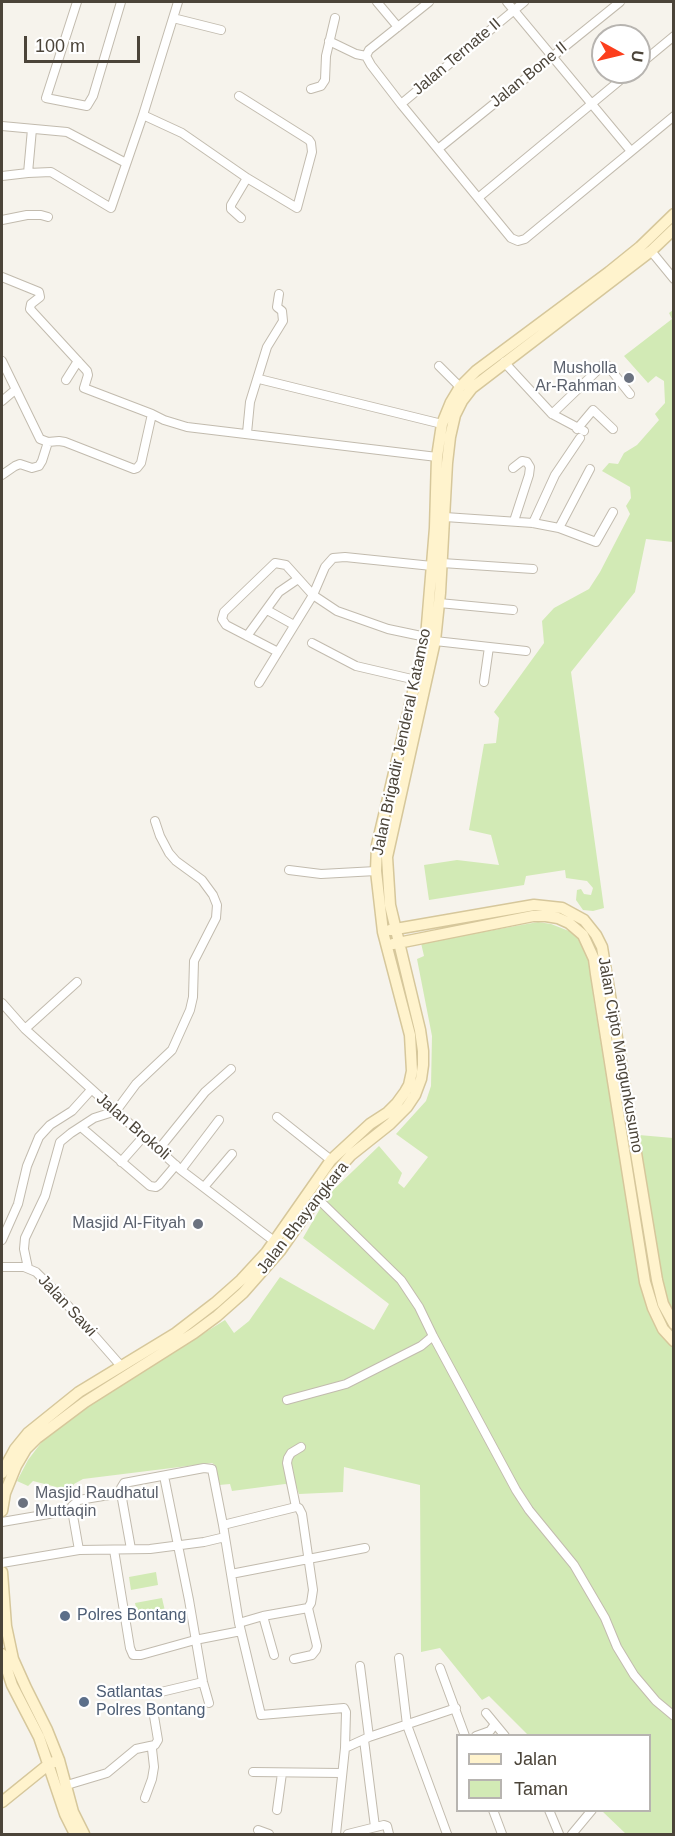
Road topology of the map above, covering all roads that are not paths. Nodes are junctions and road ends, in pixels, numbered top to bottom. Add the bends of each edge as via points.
1 (76, 2) edge
2 (121, 2) edge
3 (178, 2) edge
4 (377, 2) edge
5 (429, 2) edge
6 (507, 2) edge
7 (524, 2) edge
8 (620, 2) edge
9 (514, 10) junction
10 (172, 18) junction
11 (335, 18) dead end
12 (398, 27) junction
13 (221, 30) dead end
14 (674, 36) edge
15 (329, 41) junction
16 (651, 55) edge
17 (366, 56) junction
18 (553, 56) junction
19 (615, 84) edge
20 (311, 89) dead end
21 (239, 96) dead end
22 (592, 103) junction
23 (401, 104) junction
24 (143, 115) junction
25 (674, 116) edge
26 (2, 126) edge
27 (32, 129) junction
28 (438, 149) junction
29 (630, 150) junction
30 (126, 164) junction
31 (28, 173) junction
32 (2, 176) edge
33 (247, 178) junction
34 (478, 198) junction
35 (673, 216) edge
36 (48, 217) dead end
37 (241, 218) dead end
38 (2, 220) edge
39 (674, 229) edge
40 (651, 251) junction
41 (2, 277) edge
42 (674, 279) edge
43 (279, 294) dead end
44 (2, 361) edge
45 (78, 361) junction
46 (504, 362) junction
47 (439, 366) dead end
48 (259, 379) junction
49 (66, 380) dead end
50 (460, 387) junction
51 (15, 390) junction
52 (630, 394) dead end
53 (2, 401) edge
54 (152, 414) junction
55 (552, 414) junction
56 (442, 424) junction
57 (613, 429) dead end
58 (248, 433) junction
59 (580, 433) junction
60 (48, 442) junction
61 (437, 457) junction
62 (513, 468) dead end
63 (590, 469) dead end
64 (2, 476) edge
65 (613, 512) dead end
66 (445, 517) junction
67 (514, 521) junction
68 (533, 523) junction
69 (559, 528) junction
70 (437, 564) junction
71 (533, 569) dead end
72 (298, 579) junction
73 (313, 595) junction
74 (439, 603) junction
75 (267, 609) junction
76 (513, 610) dead end
77 (294, 626) junction
78 (248, 636) junction
79 (431, 639) junction
80 (312, 643) dead end
81 (489, 647) junction
82 (526, 651) dead end
83 (278, 652) junction
84 (416, 680) junction
85 (484, 682) dead end
86 (259, 683) dead end
87 (413, 715) junction
88 (155, 821) dead end
89 (289, 870) dead end
90 (376, 871) junction
91 (396, 929) junction
92 (383, 932) junction
93 (400, 943) junction
94 (387, 944) junction
95 (77, 982) dead end
96 (2, 1003) edge
97 (25, 1029) junction
98 (231, 1069) dead end
99 (93, 1092) junction
100 (116, 1111) junction
101 (277, 1117) dead end
102 (219, 1120) dead end
103 (81, 1127) junction
104 (144, 1136) junction
105 (159, 1149) junction
106 (232, 1154) dead end
107 (331, 1160) junction
108 (121, 1162) junction
109 (179, 1167) junction
110 (639, 1171) junction
111 (627, 1173) junction
112 (204, 1187) junction
113 (317, 1198) junction
114 (2, 1240) edge
115 (274, 1241) junction
116 (4, 1267) edge
117 (26, 1268) junction
118 (674, 1324) edge
119 (433, 1336) junction
120 (674, 1341) edge
121 (121, 1366) junction
122 (105, 1382) junction
123 (82, 1397) junction
124 (287, 1400) dead end
125 (301, 1447) dead end
126 (2, 1473) edge
127 (164, 1476) junction
128 (121, 1493) junction
129 (296, 1507) junction
130 (72, 1510) junction
131 (2, 1511) edge
132 (2, 1522) edge
133 (224, 1525) junction
134 (225, 1537) junction
135 (178, 1546) junction
136 (365, 1548) dead end
137 (131, 1549) junction
138 (79, 1550) junction
139 (114, 1550) junction
140 (309, 1560) junction
141 (2, 1563) edge
142 (2, 1572) edge
143 (231, 1574) junction
144 (2, 1589) edge
145 (308, 1608) junction
146 (264, 1616) junction
147 (240, 1627) junction
148 (195, 1640) junction
149 (2, 1654) edge
150 (274, 1655) dead end
151 (399, 1658) dead end
152 (294, 1659) dead end
153 (360, 1666) dead end
154 (440, 1668) dead end
155 (203, 1682) junction
156 (161, 1692) dead end
157 (209, 1703) dead end
158 (456, 1708) junction
159 (153, 1710) dead end
160 (486, 1713) dead end
161 (674, 1716) edge
162 (407, 1725) junction
163 (491, 1729) junction
164 (464, 1734) edge
165 (480, 1734) edge
166 (501, 1734) edge
167 (366, 1738) junction
168 (150, 1746) junction
169 (345, 1748) junction
170 (54, 1762) junction
171 (254, 1772) dead end
172 (282, 1773) junction
173 (341, 1773) junction
174 (67, 1785) junction
175 (145, 1798) dead end
176 (2, 1802) edge
177 (277, 1810) dead end
178 (494, 1812) edge
179 (550, 1812) edge
180 (590, 1812) edge
181 (375, 1827) junction
182 (258, 1830) dead end
183 (362, 1833) edge
184 (74, 1834) edge
185 (84, 1834) edge
186 (270, 1834) edge
187 (336, 1834) edge
188 (348, 1834) edge
189 (389, 1834) edge
190 (447, 1834) edge
191 (502, 1834) edge
192 (559, 1834) edge
193 (572, 1834) edge

1 - 2 street via 46,98 87,106
3 - 10 street
4 - 12 street
5 - 12 street
6 - 9 street
7 - 9 street, Jalan Ternate II
8 - 18 street, Jalan Bone II
9 - 18 street
9 - 23 street, Jalan Ternate II
10 - 13 street
10 - 24 street
11 - 15 street
12 - 17 street
14 - 16 street
15 - 17 street
15 - 20 street via 325,80
17 - 23 street
18 - 22 street
18 - 28 street, Jalan Bone II
19 - 22 street
21 - 33 street via 309,140 312,148 297,208
22 - 29 street
22 - 34 street
23 - 28 street
24 - 30 street
24 - 33 street via 182,133
25 - 29 street
26 - 27 street
27 - 30 street via 67,132
27 - 31 street
28 - 34 street
29 - 34 street via 521,241 511,238
30 - 31 street via 111,208 51,172
31 - 32 street
33 - 37 street via 231,205
35 - 50 main road, Jalan Brigadir Jenderal Katamso via 633,253
36 - 38 street via 27,215
39 - 40 main road, Jalan Brigadir Jenderal Katamso
40 - 42 street
40 - 46 main road, Jalan Brigadir Jenderal Katamso
41 - 45 street via 39,292 40,297 30,309
43 - 48 street via 277,307 282,311 283,321 267,347
44 - 51 street
45 - 49 street
45 - 54 street via 88,375 86,390
46 - 55 street
46 - 66 main road, Jalan Brigadir Jenderal Katamso via 472,388 455,415 447,463
47 - 50 street
48 - 56 street
48 - 58 street via 250,402
50 - 56 main road, Jalan Brigadir Jenderal Katamso
51 - 53 street
51 - 60 street via 37,435
52 - 55 street via 604,364
54 - 58 street via 187,427
54 - 60 street via 141,464 134,469 64,442
55 - 59 street
56 - 61 main road, Jalan Brigadir Jenderal Katamso
57 - 59 street via 593,410
58 - 61 street
59 - 68 street
60 - 64 street via 39,466 20,464
61 - 70 main road, Jalan Brigadir Jenderal Katamso
62 - 67 street via 522,460 530,467
63 - 69 street
65 - 69 street via 596,542
66 - 67 street
66 - 70 main road, Jalan Brigadir Jenderal Katamso
67 - 68 street
68 - 69 street
70 - 71 street
70 - 73 street via 338,556 325,567
70 - 74 main road, Jalan Brigadir Jenderal Katamso
70 - 79 main road, Jalan Brigadir Jenderal Katamso
72 - 73 street
72 - 75 street via 279,592
72 - 78 street via 286,565 275,563 224,612 222,619 226,625
73 - 77 street
73 - 79 street via 342,613
74 - 76 street
74 - 79 main road, Jalan Brigadir Jenderal Katamso
75 - 77 street
75 - 78 street
77 - 83 street
78 - 83 street
79 - 81 street
79 - 84 main road, Jalan Brigadir Jenderal Katamso
79 - 87 main road, Jalan Brigadir Jenderal Katamso
80 - 84 street via 356,666
81 - 82 street
81 - 85 street
83 - 86 street
84 - 87 main road, Jalan Brigadir Jenderal Katamso
87 - 90 main road, Jalan Brigadir Jenderal Katamso via 381,826
87 - 91 main road, Jalan Brigadir Jenderal Katamso via 387,857
88 - 100 street via 169,853 201,880 213,895 217,909 194,961 192,1003 177,1041
89 - 90 street via 321,874
90 - 92 main road, Jalan Brigadir Jenderal Katamso
91 - 92 main road, Jalan Cipto Mangunkusumo
91 - 93 main road, Jalan Brigadir Jenderal Katamso
91 - 110 main road, Jalan Cipto Mangunkusumo via 534,905 562,908 584,920 602,947
92 - 94 main road, Jalan Brigadir Jenderal Katamso
93 - 94 main road, Jalan Cipto Mangunkusumo
93 - 111 main road, Jalan Cipto Mangunkusumo via 533,916 558,918 583,935 594,958
93 - 113 main road, Jalan Bhayangkara via 420,1030 421,1079 407,1107 351,1155
94 - 107 main road, Jalan Bhayangkara via 410,1035 409,1085 398,1103
95 - 97 street
96 - 97 street, Jalan Brokoli
97 - 99 street, Jalan Brokoli
98 - 105 street via 206,1092
99 - 100 street, Jalan Brokoli
99 - 114 street via 39,1137
100 - 103 street
100 - 104 street, Jalan Brokoli
101 - 107 street
102 - 109 street
103 - 108 street
103 - 117 street via 58,1146 45,1196 25,1238
104 - 105 street, Jalan Brokoli
104 - 108 street
105 - 109 street, Jalan Brokoli
106 - 112 street
107 - 115 main road, Jalan Bhayangkara
108 - 109 street via 153,1187
109 - 112 street, Jalan Brokoli
110 - 111 main road
110 - 118 main road, Jalan Cipto Mangunkusumo via 657,1280 663,1304
111 - 120 main road, Jalan Cipto Mangunkusumo via 645,1282 663,1329
112 - 115 street, Jalan Brokoli
113 - 119 street via 401,1280
113 - 122 main road, Jalan Bhayangkara via 264,1270 217,1316
115 - 121 main road, Jalan Bhayangkara via 215,1303 176,1333
116 - 117 street, Jalan Sawi
117 - 121 street, Jalan Sawi via 36,1272 56,1292
119 - 124 street via 346,1384
119 - 161 street via 516,1490 574,1565 634,1675
121 - 122 main road, Jalan Bhayangkara
122 - 123 main road, Jalan Bhayangkara
123 - 126 main road, Jalan Bhayangkara via 28,1433
123 - 131 main road, Jalan Bhayangkara via 26,1449 16,1466
125 - 129 street via 291,1453 287,1463
127 - 128 street via 124,1483
127 - 133 street via 212,1469
127 - 135 street
128 - 130 street via 80,1500
128 - 137 street
129 - 133 street
129 - 140 street via 302,1514
130 - 132 street
130 - 138 street
133 - 134 street
134 - 135 street
134 - 143 street
135 - 137 street
135 - 148 street
136 - 140 street
137 - 139 street
138 - 139 street
138 - 141 street
139 - 148 street via 133,1655
140 - 143 street
140 - 145 street via 313,1590
142 - 144 main road
143 - 147 street
144 - 170 main road via 13,1659 47,1730
145 - 146 street
145 - 152 street via 316,1650 312,1655
146 - 147 street
146 - 150 street
147 - 148 street
147 - 169 street via 261,1715 344,1708
148 - 155 street
149 - 170 main road via 12,1685
151 - 162 street
153 - 167 street
154 - 158 street
155 - 156 street
155 - 157 street
158 - 162 street
158 - 164 street
159 - 168 street via 158,1740
160 - 163 street
162 - 167 street
162 - 190 street
163 - 165 street
163 - 166 street
167 - 169 street
167 - 181 street
168 - 174 street via 136,1749 106,1773
168 - 175 street via 154,1767
169 - 173 street
170 - 174 main road
170 - 176 main road
170 - 184 main road via 65,1814
171 - 172 street
172 - 173 street
172 - 177 street
173 - 187 street
174 - 185 main road via 73,1812
178 - 191 street
179 - 192 street
180 - 193 street
181 - 183 street
181 - 189 street via 386,1826
182 - 186 street
183 - 188 street

